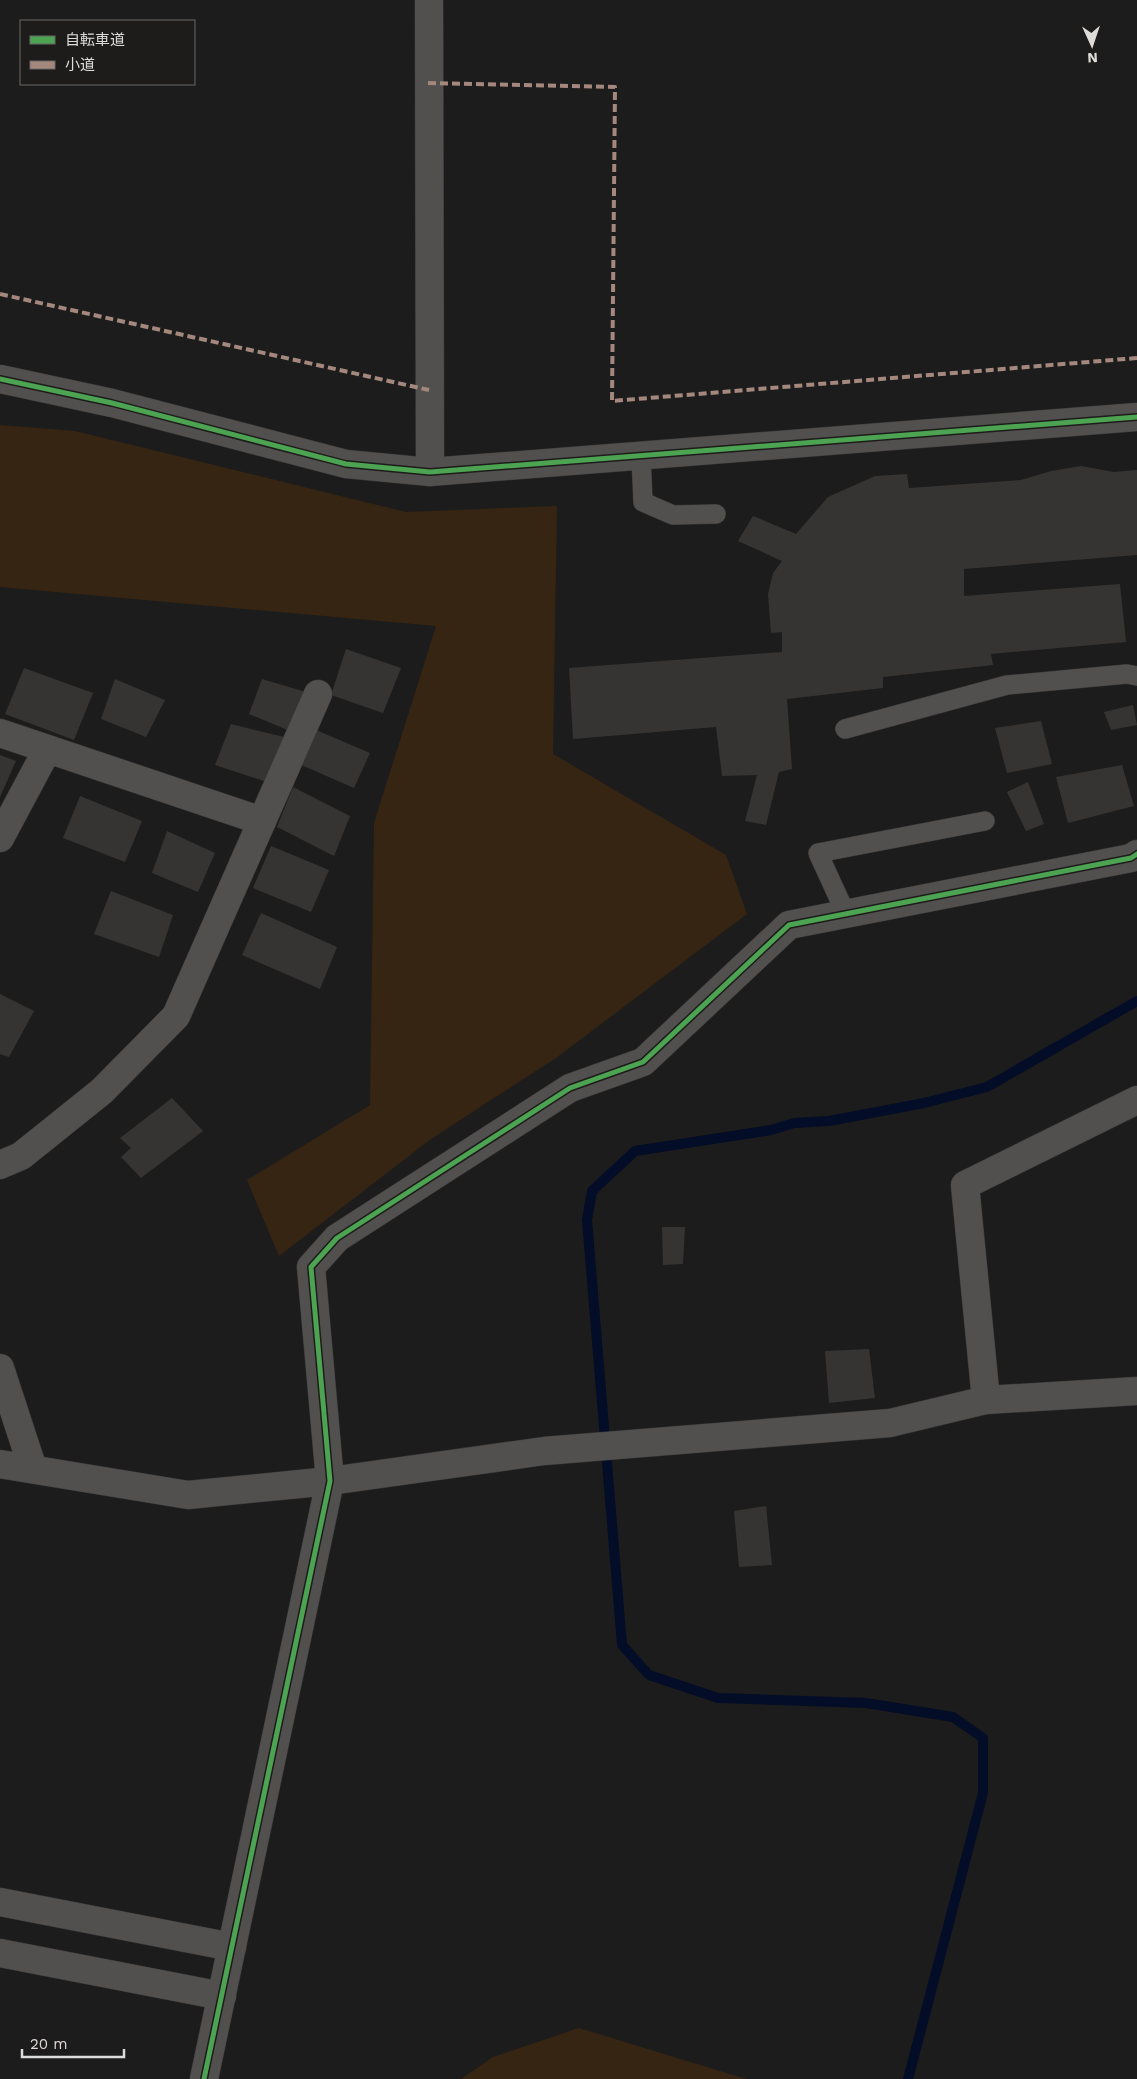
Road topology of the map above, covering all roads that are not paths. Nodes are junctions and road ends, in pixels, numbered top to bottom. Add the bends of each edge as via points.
1 (429, 0) edge
2 (0, 379) edge
3 (1137, 417) edge
4 (641, 456) junction
5 (430, 472) junction
6 (716, 514) dead end
7 (1137, 676) edge
8 (318, 694) dead end
9 (845, 729) dead end
10 (0, 733) edge
11 (47, 750) junction
12 (985, 820) dead end
13 (262, 821) junction
14 (0, 838) edge
15 (1137, 854) edge
16 (846, 914) junction
17 (1137, 1100) edge
18 (0, 1165) edge
19 (0, 1368) edge
20 (1137, 1391) edge
21 (986, 1400) junction
22 (0, 1464) edge
23 (33, 1469) junction
24 (330, 1481) junction
25 (0, 1902) edge
26 (232, 1947) junction
27 (0, 1953) edge
28 (222, 1996) junction
29 (204, 2079) edge

1 - 5 street
2 - 5 street via 112,403 346,464
3 - 4 street
4 - 5 street
4 - 6 lane via 643,502 673,515
7 - 9 lane via 1127,674 1007,685
8 - 13 street
10 - 11 street
11 - 13 street
11 - 14 street
12 - 16 lane via 818,853
13 - 18 street via 176,1016 102,1091 21,1156
15 - 16 street via 1131,858
16 - 24 street via 789,925 643,1062 570,1088 338,1238 311,1267
17 - 21 street via 965,1185
19 - 23 street
20 - 21 street
21 - 24 street via 890,1423 544,1451
22 - 23 street
23 - 24 street via 188,1494
24 - 26 street
25 - 26 street
26 - 28 street
27 - 28 street
28 - 29 street

